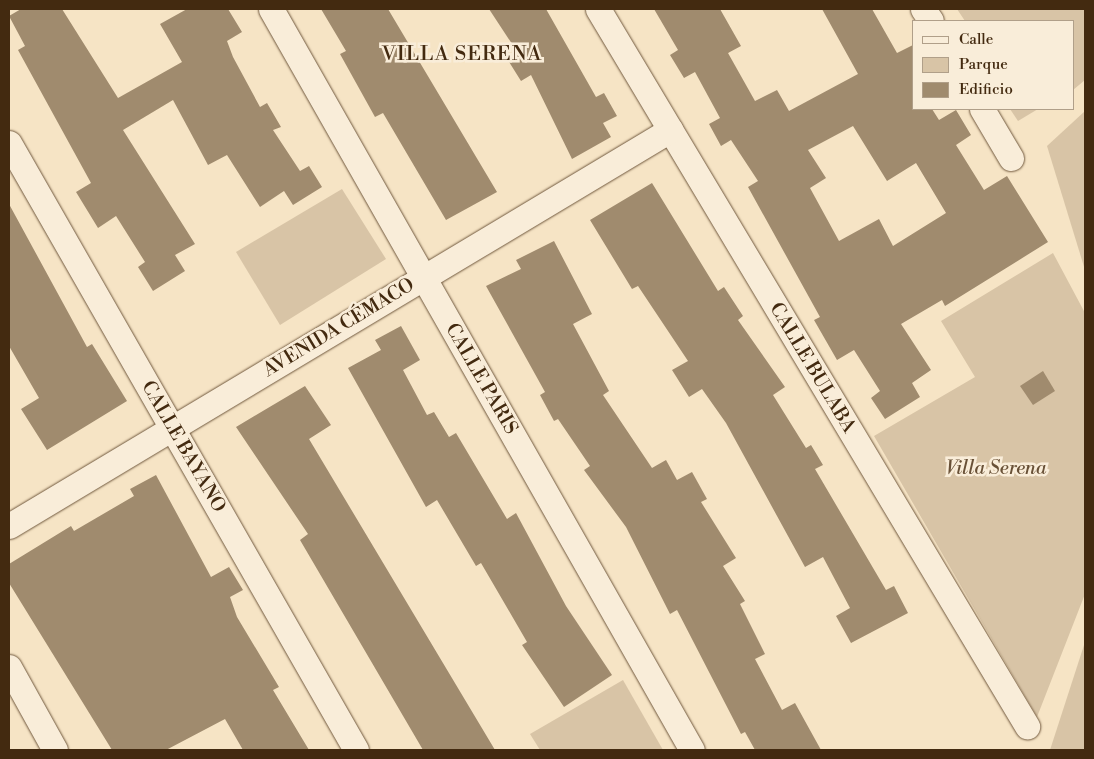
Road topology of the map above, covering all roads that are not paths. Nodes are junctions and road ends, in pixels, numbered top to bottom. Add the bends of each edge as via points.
1 (271, 9) edge
2 (598, 9) edge
3 (923, 9) edge
4 (930, 20) edge
5 (983, 110) edge
6 (670, 130) junction
7 (9, 143) edge
8 (1011, 158) dead end
9 (423, 277) junction
10 (172, 428) junction
11 (9, 526) edge
12 (9, 667) edge
13 (1027, 726) dead end
14 (55, 750) edge
15 (356, 750) edge
16 (692, 750) edge

1 - 9 street, CALLE PARIS
2 - 6 street, CALLE BULABA
3 - 4 street
5 - 8 street
6 - 9 street, AVENIDA CÉMACO
6 - 13 street, CALLE BULABA
7 - 10 street, CALLE BAYANO
9 - 10 street, AVENIDA CÉMACO
9 - 16 street, CALLE PARIS
10 - 11 street, AVENIDA CÉMACO
10 - 15 street, CALLE BAYANO
12 - 14 street

